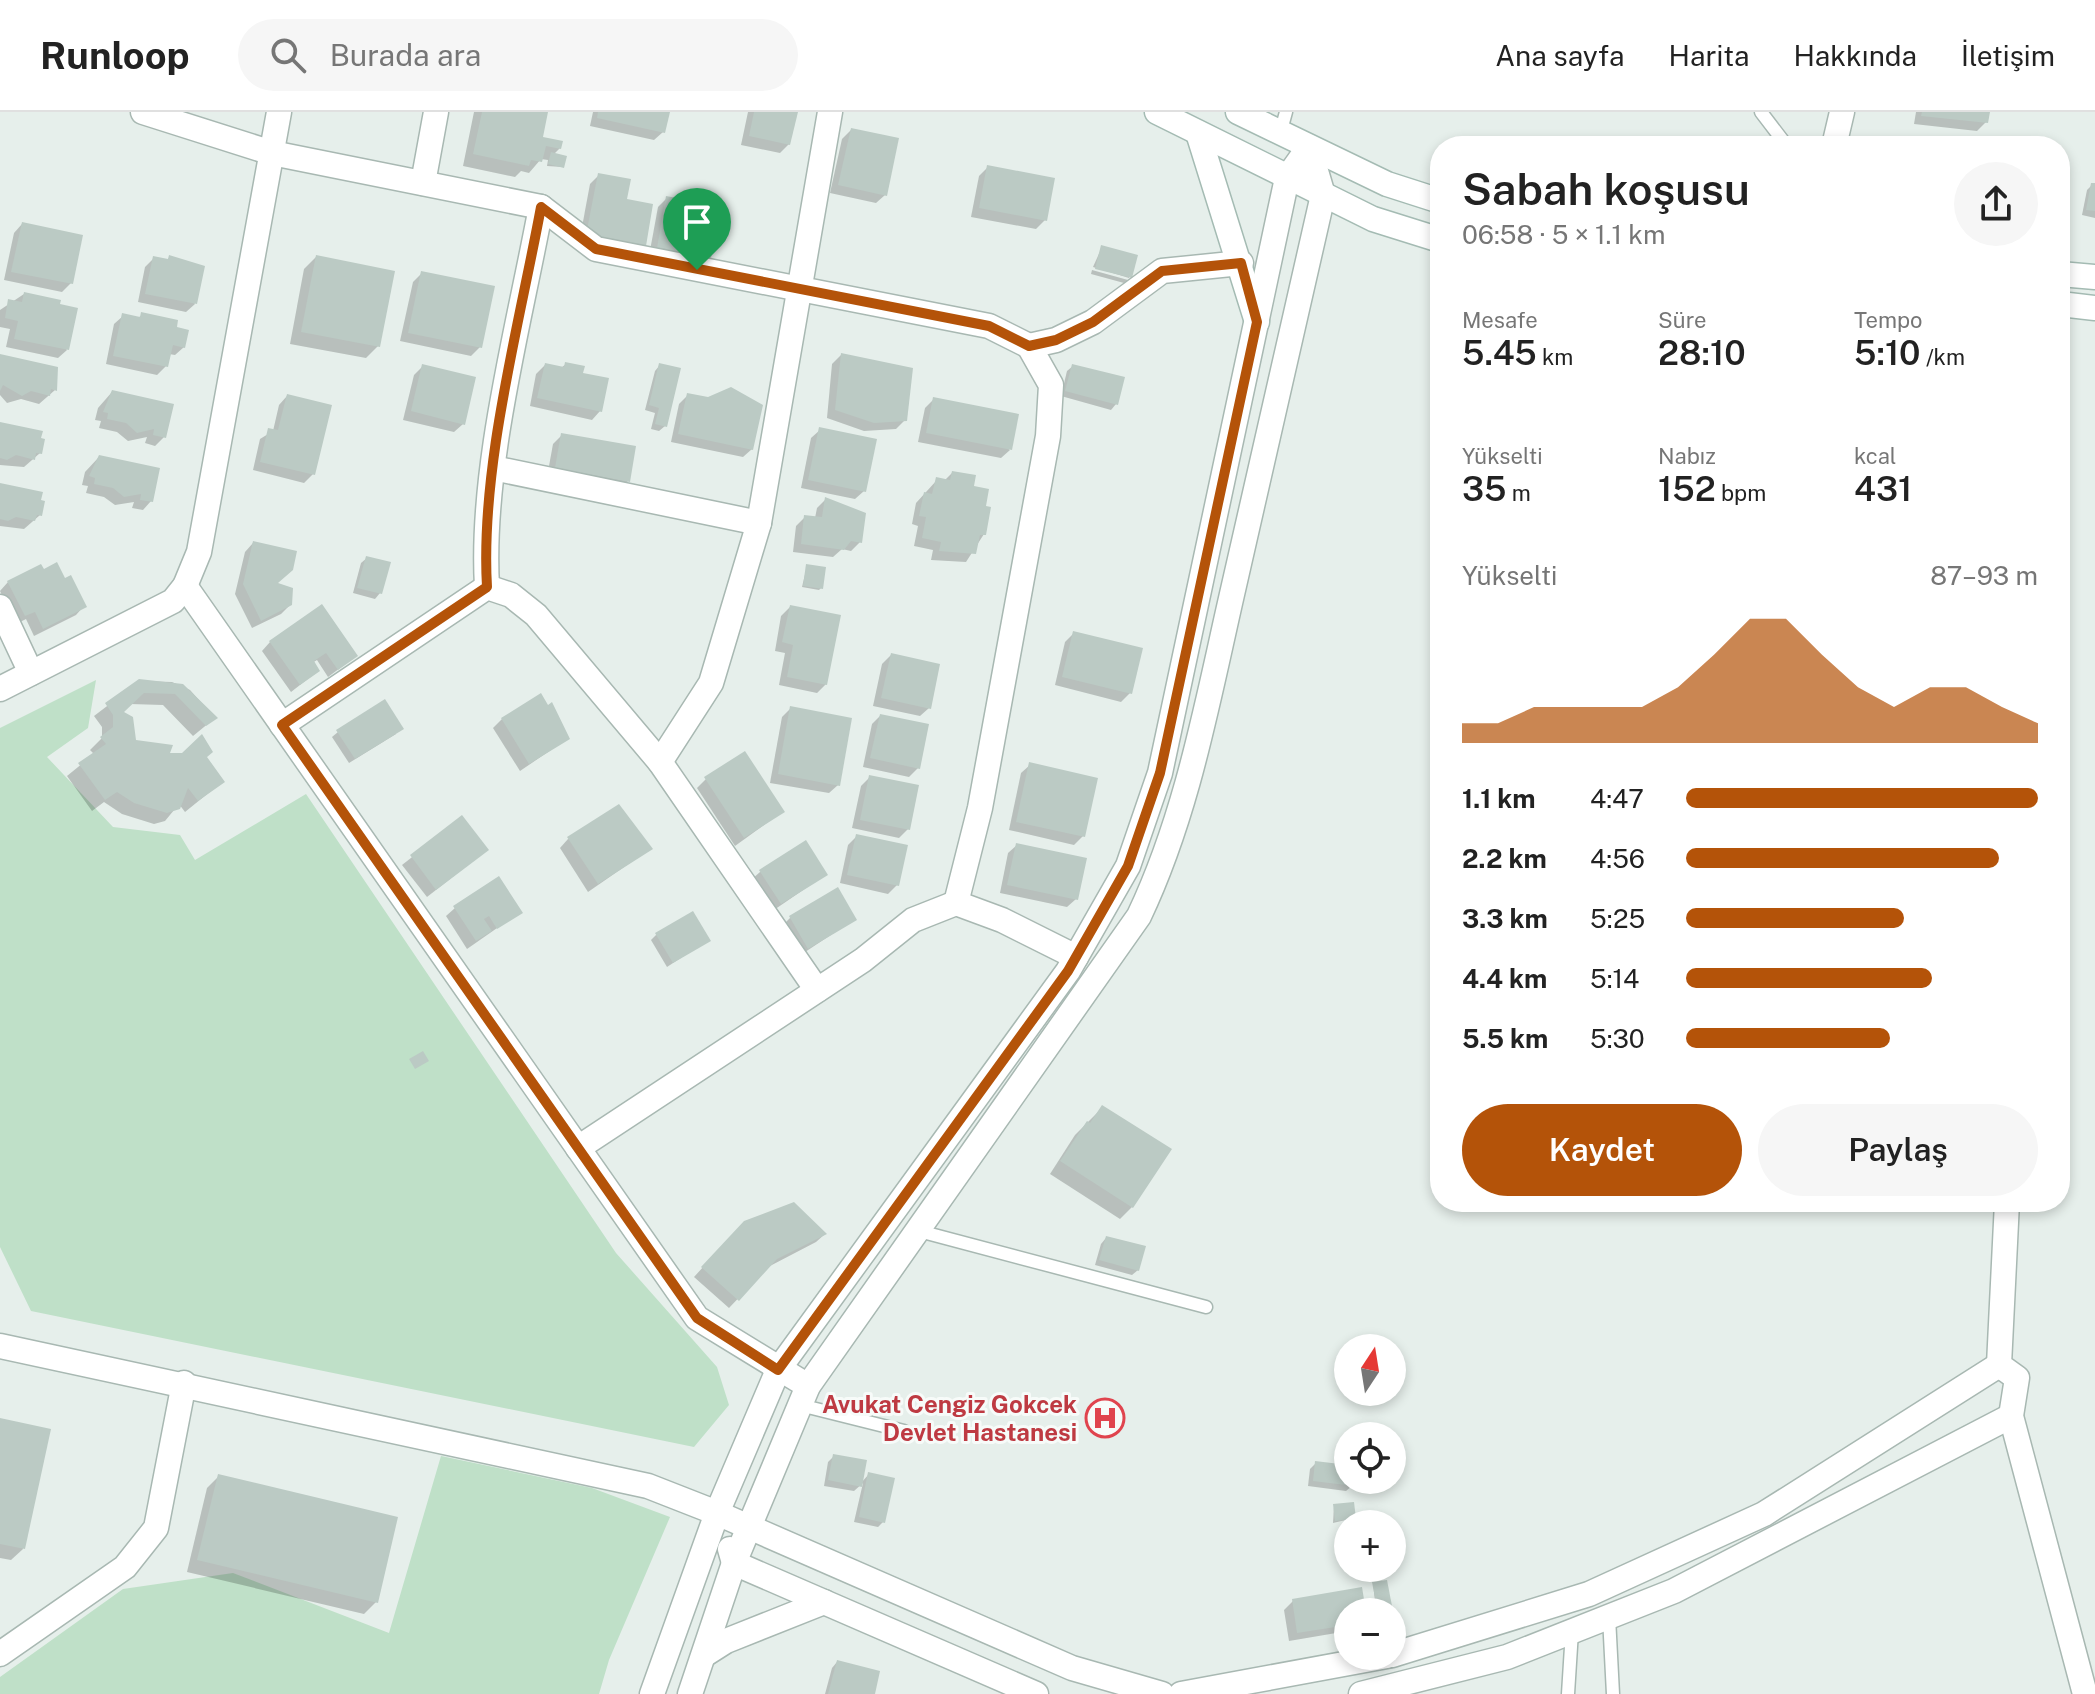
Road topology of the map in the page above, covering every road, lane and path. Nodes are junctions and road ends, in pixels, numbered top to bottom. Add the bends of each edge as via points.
1 (143, 112) edge
2 (279, 112) edge
3 (436, 112) edge
4 (830, 112) edge
5 (1157, 112) edge
6 (1238, 112) edge
7 (1761, 112) edge
8 (1842, 112) edge
9 (1283, 123) edge
10 (1198, 133) junction
11 (1779, 136) edge
12 (1836, 136) edge
13 (1309, 147) junction
14 (272, 153) junction
15 (1287, 178) junction
16 (423, 183) junction
17 (1323, 195) junction
18 (1430, 198) edge
19 (541, 207) junction
20 (1430, 237) edge
21 (1241, 263) junction
22 (2070, 275) edge
23 (2095, 277) edge
24 (799, 292) junction
25 (2070, 305) edge
26 (2095, 308) edge
27 (1257, 322) junction
28 (1029, 346) junction
29 (493, 468) junction
30 (759, 523) junction
31 (185, 586) junction
32 (487, 587) junction
33 (0, 607) edge
34 (31, 673) junction
35 (0, 689) edge
36 (282, 725) junction
37 (660, 762) junction
38 (956, 903) junction
39 (1076, 957) junction
40 (817, 990) junction
41 (578, 1148) junction
42 (2007, 1212) edge
43 (919, 1231) junction
44 (1206, 1307) dead end
45 (0, 1346) edge
46 (1999, 1365) junction
47 (778, 1370) junction
48 (184, 1383) junction
49 (804, 1396) junction
50 (2011, 1416) junction
51 (904, 1431) dead end
52 (717, 1513) junction
53 (750, 1525) junction
54 (734, 1563) junction
55 (824, 1602) junction
56 (1609, 1617) junction
57 (1572, 1631) junction
58 (1406, 1651) edge
59 (0, 1654) edge
60 (704, 1655) junction
61 (1334, 1666) edge
62 (1135, 1690) edge
63 (652, 1694) edge
64 (690, 1694) edge
65 (1036, 1694) edge
66 (1162, 1694) edge
67 (1181, 1694) edge
68 (1361, 1694) edge
69 (1568, 1694) edge
70 (1613, 1694) edge
71 (2085, 1694) edge

1 - 14 street
2 - 14 street
3 - 16 street
4 - 24 street
5 - 10 street
6 - 9 street
7 - 11 lane
8 - 12 street
9 - 13 street
10 - 15 street
10 - 21 street
13 - 15 street
13 - 17 street
13 - 18 street
14 - 16 street
14 - 31 street via 199,552
15 - 17 street
15 - 27 street
16 - 19 street
17 - 20 street via 1373,219
17 - 43 street via 1171,843 1139,916
19 - 24 street via 596,249
19 - 29 street
21 - 27 street
21 - 28 street via 1162,271 1093,322
22 - 23 street
24 - 28 street via 989,326
24 - 30 street
25 - 26 street
27 - 39 street via 1160,773 1128,866
28 - 38 street via 1051,385 1048,436 980,808
29 - 30 street
29 - 32 street via 485,541
30 - 37 street via 711,683
31 - 34 street via 173,601
31 - 36 street
32 - 36 street
32 - 37 street via 511,595 536,615
33 - 34 street
34 - 35 street
36 - 41 street
37 - 40 street
38 - 39 street
38 - 40 street via 913,920
39 - 47 street
40 - 41 street
41 - 47 street via 697,1318
42 - 46 street
43 - 44 lane
43 - 49 street
45 - 48 street
46 - 50 street via 2017,1378
46 - 58 street via 1764,1514 1589,1594
47 - 49 street
47 - 52 street
48 - 52 street via 648,1486
48 - 59 street via 156,1528 125,1567
49 - 51 lane
49 - 53 street
50 - 56 street via 1674,1591
50 - 71 street
52 - 53 street
52 - 54 street
52 - 63 street
53 - 54 street
53 - 62 street via 1072,1668
54 - 55 street
54 - 60 street
55 - 60 street
55 - 65 street
56 - 57 street
56 - 70 lane
57 - 68 street via 1507,1657
57 - 69 lane
60 - 64 street
61 - 67 street
62 - 66 street

